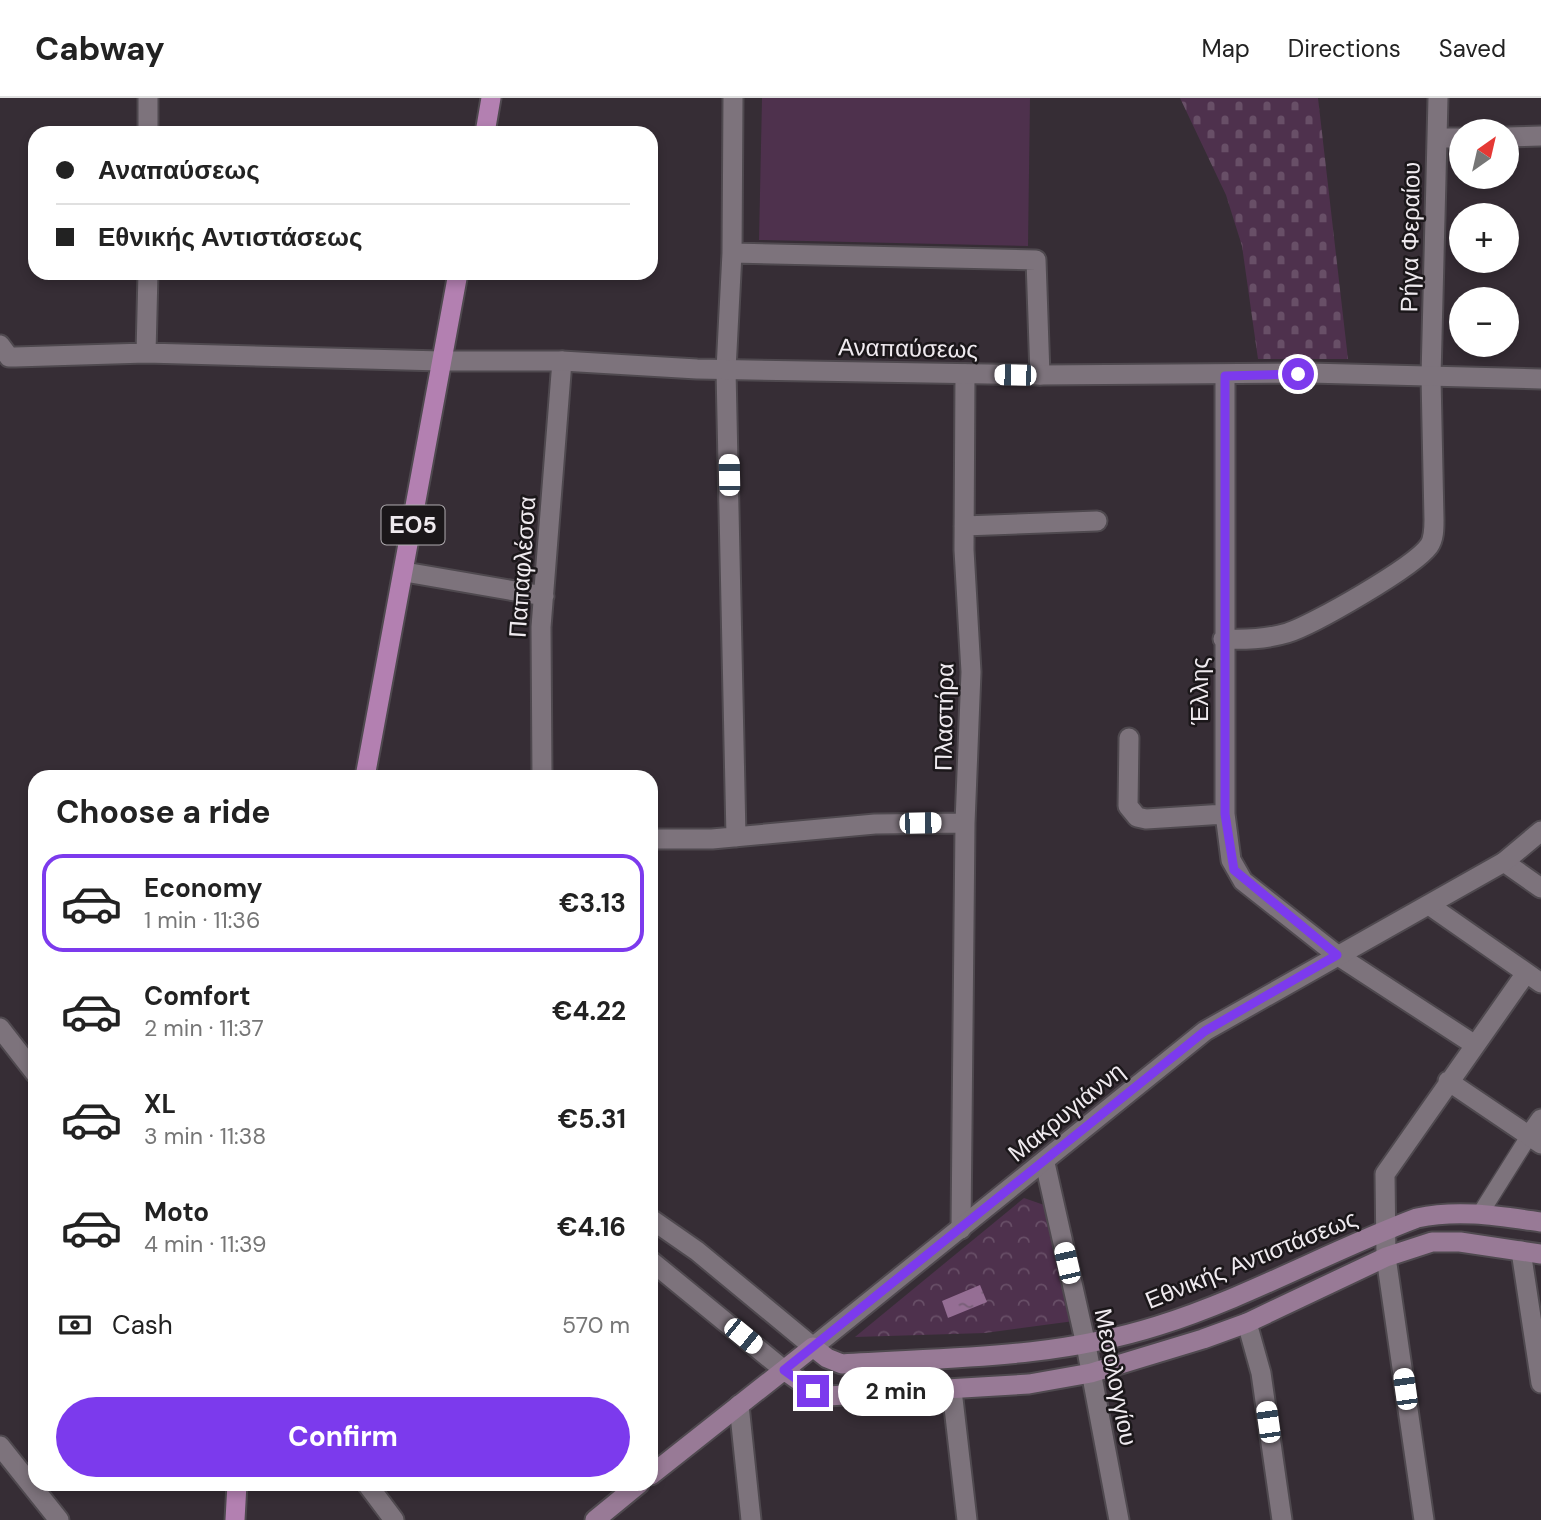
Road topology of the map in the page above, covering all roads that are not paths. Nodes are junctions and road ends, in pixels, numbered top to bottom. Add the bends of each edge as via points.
1 (148, 98) edge
2 (491, 98) edge
3 (733, 98) edge
4 (1438, 98) edge
5 (148, 126) edge
6 (486, 126) edge
7 (1541, 136) edge
8 (1519, 137) edge
9 (1437, 138) junction
10 (1449, 138) edge
11 (732, 253) junction
12 (148, 280) edge
13 (457, 280) edge
14 (0, 345) edge
15 (146, 353) junction
16 (441, 361) junction
17 (562, 361) junction
18 (726, 370) junction
19 (965, 374) junction
20 (1040, 375) junction
21 (1225, 376) junction
22 (1431, 377) junction
23 (1541, 379) edge
24 (1097, 521) dead end
25 (964, 526) junction
26 (405, 572) junction
27 (544, 596) junction
28 (1223, 639) junction
29 (1129, 738) dead end
30 (366, 770) edge
31 (541, 770) edge
32 (1225, 814) junction
33 (964, 822) junction
34 (1541, 831) edge
35 (736, 837) junction
36 (658, 839) edge
37 (1504, 862) junction
38 (1541, 888) edge
39 (1429, 905) junction
40 (1337, 955) junction
41 (1533, 978) edge
42 (0, 1028) edge
43 (1475, 1045) junction
44 (28, 1064) edge
45 (1448, 1081) junction
46 (1541, 1119) edge
47 (1535, 1140) edge
48 (1045, 1163) junction
49 (1480, 1214) junction
50 (1541, 1222) edge
51 (658, 1224) edge
52 (961, 1229) junction
53 (1385, 1230) junction
54 (1521, 1251) junction
55 (1541, 1254) edge
56 (1386, 1257) junction
57 (658, 1267) edge
58 (1247, 1322) junction
59 (1086, 1345) junction
60 (813, 1347) junction
61 (784, 1370) junction
62 (1091, 1373) junction
63 (1541, 1383) edge
64 (952, 1390) junction
65 (739, 1405) junction
66 (0, 1446) edge
67 (658, 1469) edge
68 (28, 1481) edge
69 (36, 1491) edge
70 (236, 1491) edge
71 (372, 1491) edge
72 (630, 1491) edge
73 (59, 1520) edge
74 (234, 1520) edge
75 (394, 1520) edge
76 (595, 1520) edge
77 (751, 1520) edge
78 (967, 1520) edge
79 (1119, 1520) edge
80 (1282, 1520) edge
81 (1424, 1520) edge

1 - 5 street
2 - 6 main road
3 - 11 street
4 - 9 street, Ρήγα Φεραίου
7 - 8 street
9 - 10 street
9 - 22 street, Ρήγα Φεραίου
11 - 18 street
11 - 20 street via 1035,260
12 - 15 street
13 - 16 main road, ΕΟ5
14 - 15 street, Αναπαύσεως via 15,357
15 - 16 street, Αναπαύσεως
16 - 17 street, Αναπαύσεως
16 - 26 main road, ΕΟ5
17 - 18 street, Αναπαύσεως
17 - 27 street, Παπαφλέσσα
18 - 19 street, Αναπαύσεως
18 - 35 street
19 - 20 street, Αναπαύσεως
19 - 25 street, Πλαστήρα
20 - 21 street, Αναπαύσεως
21 - 22 street, Αναπαύσεως
21 - 28 street, Έλλης
22 - 23 street, Αναπαύσεως
22 - 28 street, Ρήγα Φεραίου via 1434,520 1428,547 1295,630 1268,637
24 - 25 street
25 - 33 street, Πλαστήρα via 971,672
26 - 27 street
26 - 30 main road, ΕΟ5
27 - 31 street, Παπαφλέσσα
28 - 32 street, Έλλης
29 - 32 street via 1128,806 1137,817
32 - 40 street, Έλλης via 1234,870
33 - 35 street via 875,824
33 - 52 street, Πλαστήρα
34 - 37 street, Μακρυγιάννη
35 - 36 street
37 - 38 street
37 - 39 street, Μακρυγιάννη
39 - 40 street, Μακρυγιάννη
39 - 41 street
40 - 43 street, Έλλης
40 - 48 street, Μακρυγιάννη via 1205,1031
41 - 43 street
42 - 44 street
43 - 45 street
45 - 47 street
45 - 53 street via 1385,1174
46 - 47 street
47 - 49 street
48 - 52 street, Μακρυγιάννη
48 - 59 street, Μεσολογγίου
49 - 50 main road, Εθνικής Αντιστάσεως
49 - 53 main road, Εθνικής Αντιστάσεως via 1432,1215
51 - 60 street, Εθνικής Αντιστάσεως
52 - 60 street, Μακρυγιάννη
53 - 56 street
53 - 59 main road, Εθνικής Αντιστάσεως via 1206,1310
54 - 55 main road, Εθνικής Αντιστάσεως
54 - 56 main road, Εθνικής Αντιστάσεως via 1432,1242
54 - 63 street
56 - 58 main road, Εθνικής Αντιστάσεως
56 - 81 street
57 - 61 street, Εθνικής Αντιστάσεως
58 - 62 main road, Εθνικής Αντιστάσεως via 1162,1354
58 - 80 street via 1261,1373
59 - 60 main road, Εθνικής Αντιστάσεως via 1013,1356 842,1364
59 - 62 street, Μεσολογγίου
60 - 61 main road, Μακρυγιάννη
61 - 64 main road, Εθνικής Αντιστάσεως via 823,1396
61 - 65 main road, Μακρυγιάννη
62 - 64 main road, Εθνικής Αντιστάσεως
62 - 79 street, Μεσολογγίου
64 - 78 street
65 - 67 main road, Μακρυγιάννη
65 - 77 street
66 - 68 street
69 - 73 street
70 - 74 main road
71 - 75 street
72 - 76 main road

